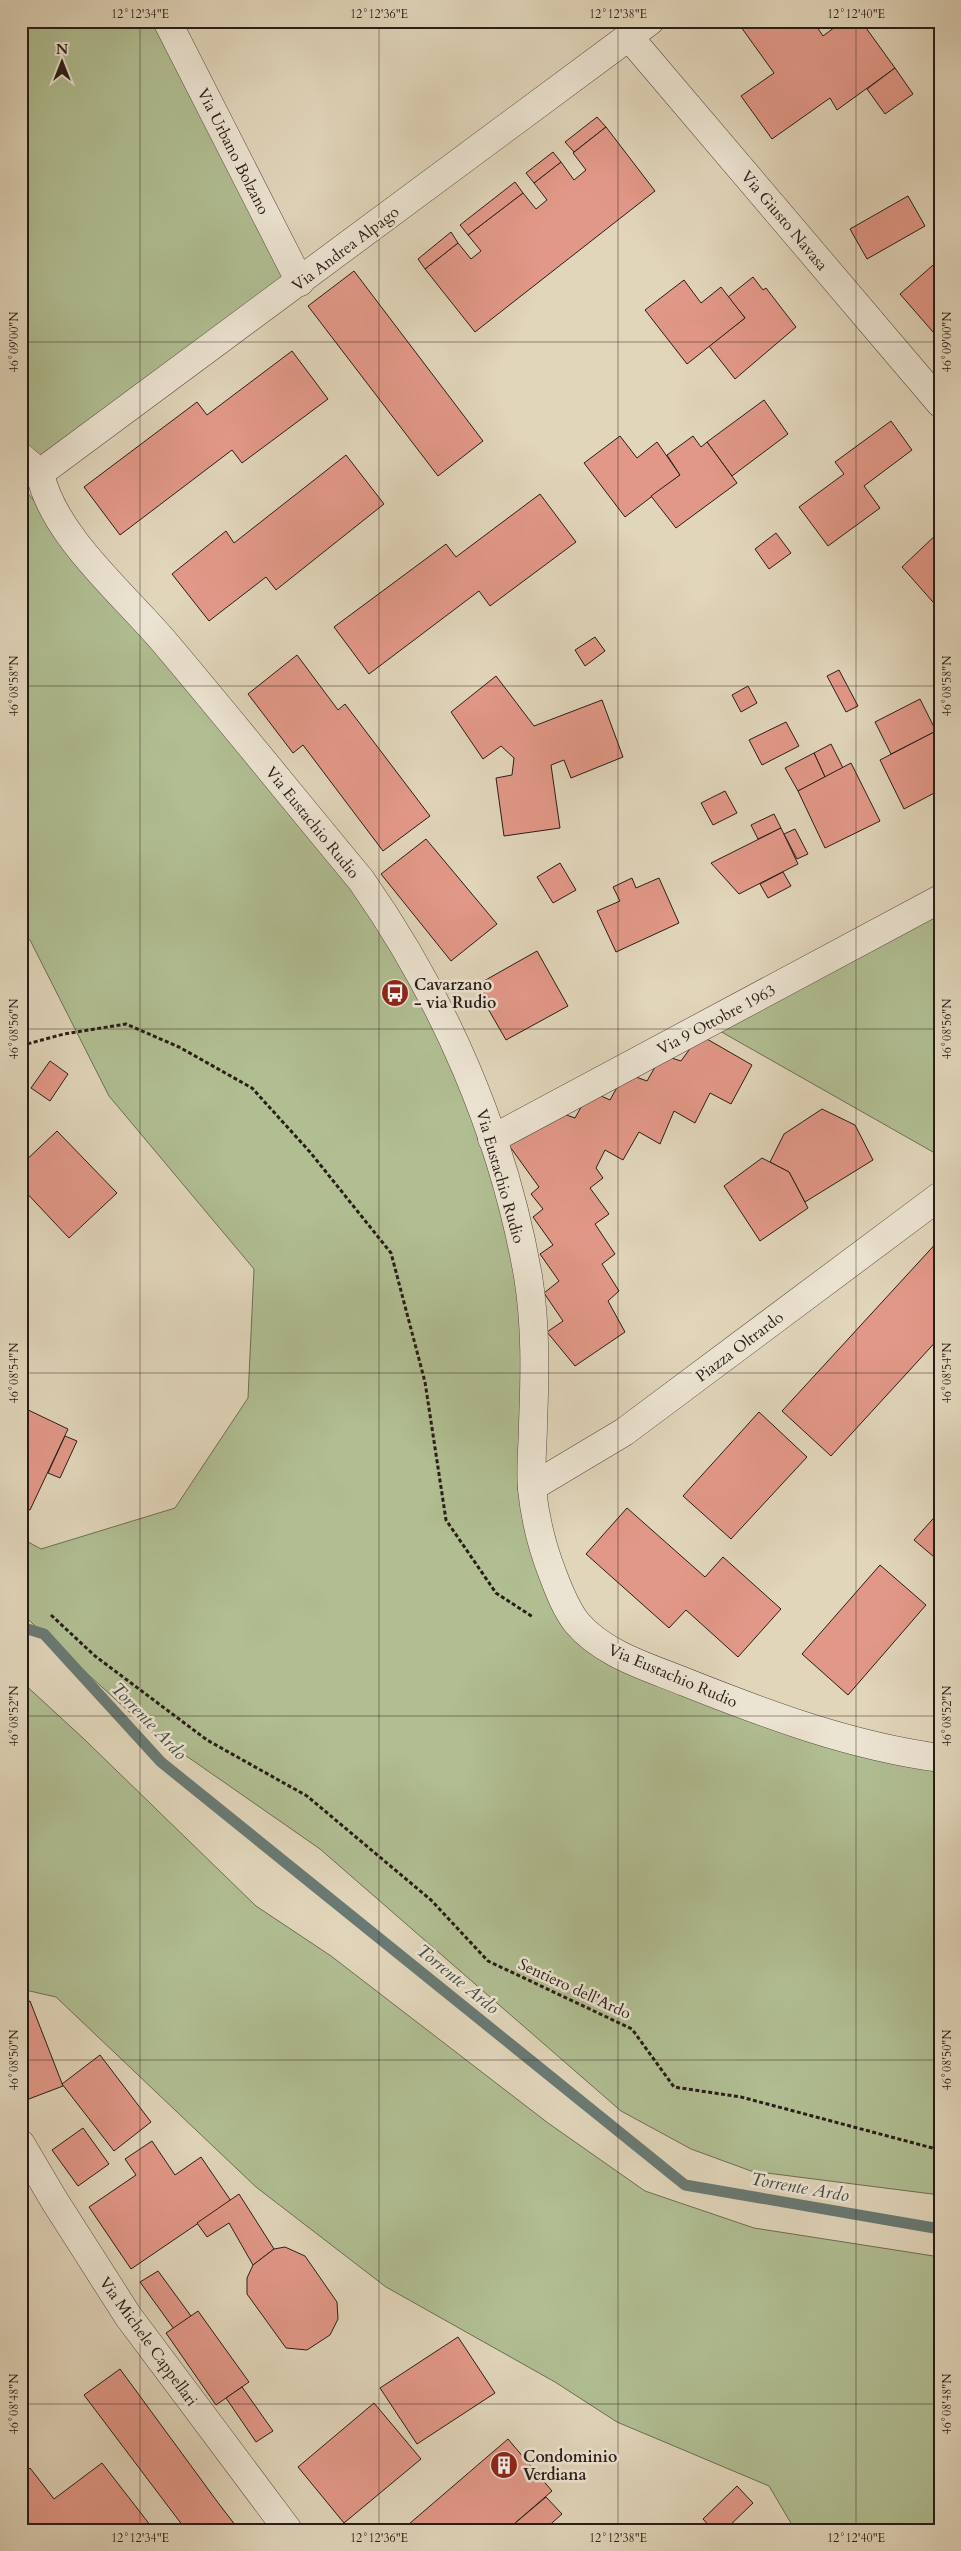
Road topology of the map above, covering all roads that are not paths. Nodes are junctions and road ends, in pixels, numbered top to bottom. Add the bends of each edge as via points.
1 (167, 21) edge
2 (640, 29) edge
3 (300, 282) junction
4 (940, 403) edge
5 (30, 465) edge
6 (940, 899) edge
7 (492, 1139) junction
8 (940, 1196) edge
9 (532, 1487) junction
10 (940, 1758) edge
11 (21, 2144) edge
12 (288, 2530) edge

1 - 3 street, Via Urbano Bolzano
2 - 3 street, Via Andrea Alpago
2 - 4 street, Via Giusto Navasa
3 - 5 street, Via Andrea Alpago
5 - 7 street, Via Eustachio Rudio via 65,530 167,645 361,880 386,916 446,1026 482,1107
6 - 7 street, Via 9 Ottobre 1963
7 - 9 street, Via Eustachio Rudio via 509,1190 533,1319
8 - 9 street, Piazza Oltrardo via 624,1432
9 - 10 street, Via Eustachio Rudio via 538,1526 558,1590 577,1622 600,1643 630,1659 775,1718 830,1735
11 - 12 street, Via Michele Cappellari via 128,2316

